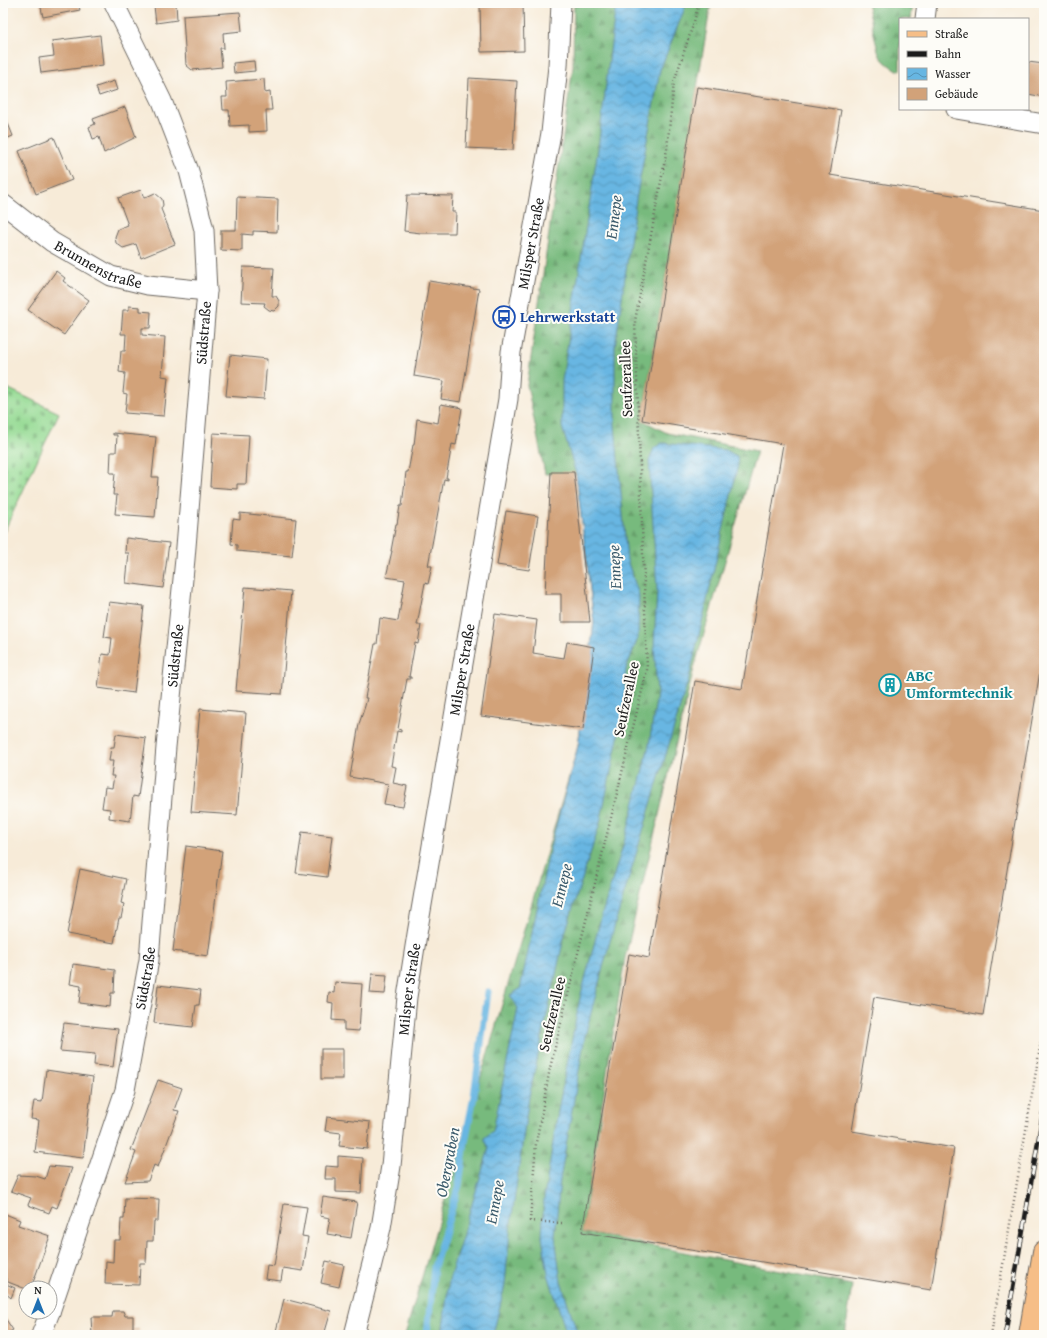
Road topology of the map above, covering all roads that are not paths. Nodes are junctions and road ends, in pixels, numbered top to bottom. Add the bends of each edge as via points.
1 (114, 3) edge
2 (561, 3) edge
3 (927, 3) edge
4 (925, 18) edge
5 (962, 110) edge
6 (1044, 124) edge
7 (3, 204) edge
8 (207, 291) junction
9 (1044, 1252) edge
10 (58, 1288) edge
11 (47, 1320) edge
12 (41, 1335) edge
13 (354, 1335) edge
14 (1030, 1335) edge

1 - 8 street, Südstraße via 162,101 189,171 204,230
2 - 13 street, Milsper Straße via 551,133 511,352 508,399 407,996 391,1166 381,1228
3 - 4 street
5 - 6 street
7 - 8 street, Brunnenstraße via 52,242 110,276 148,285
8 - 10 street, Südstraße via 149,960 125,1090
9 - 14 main road
11 - 12 street, Südstraße

